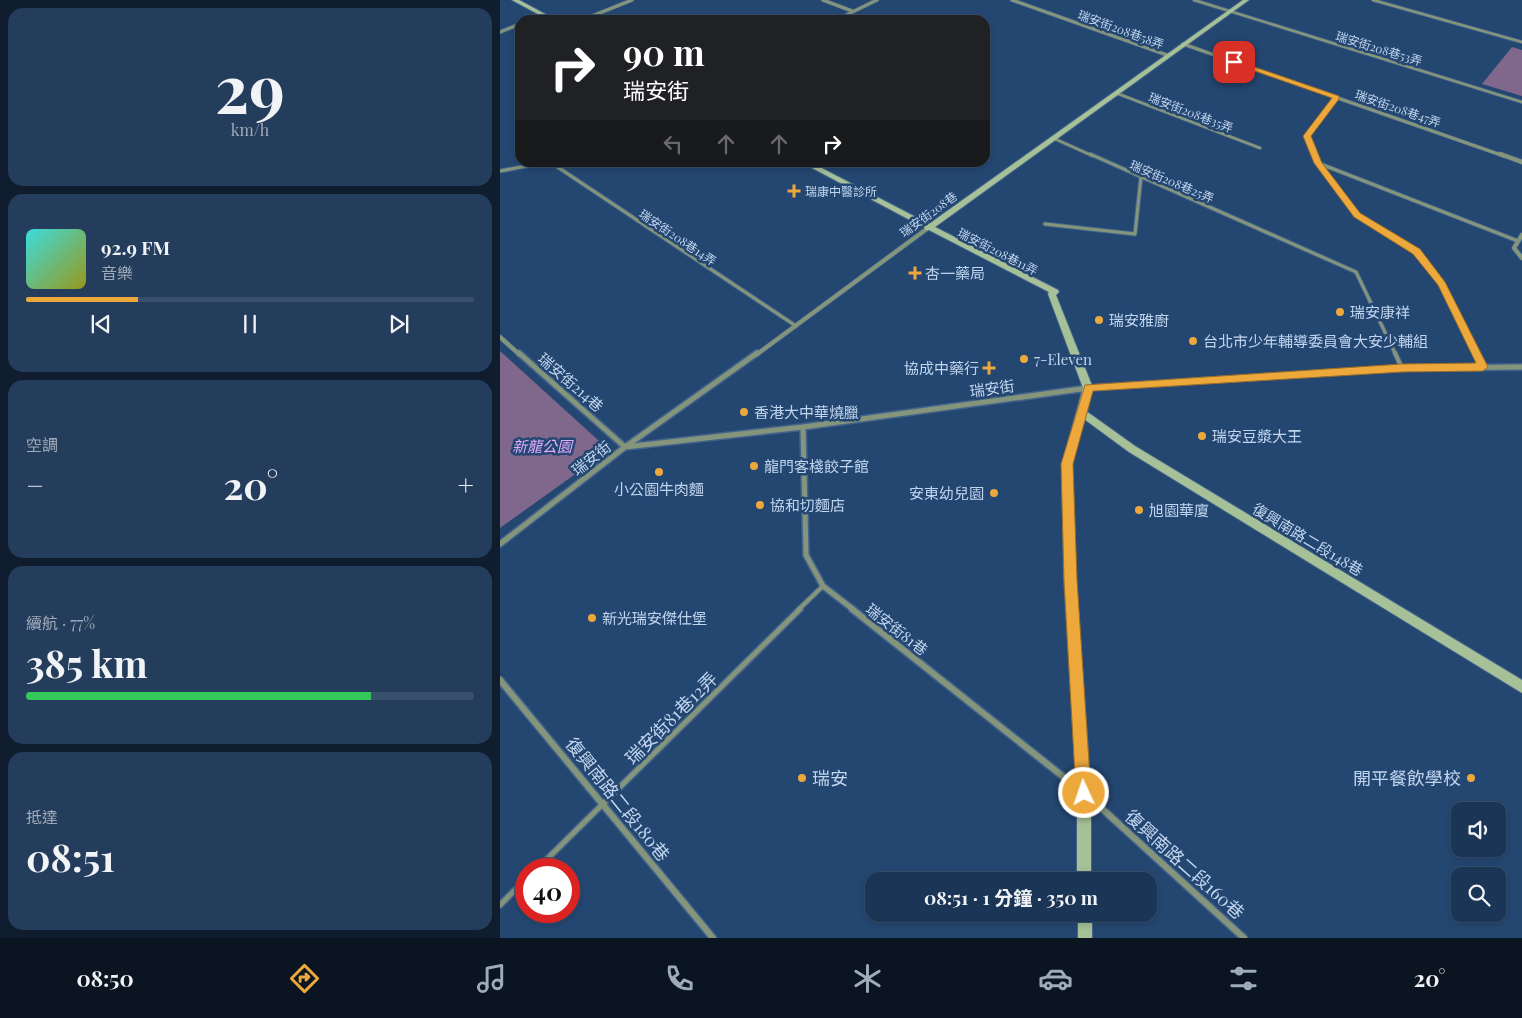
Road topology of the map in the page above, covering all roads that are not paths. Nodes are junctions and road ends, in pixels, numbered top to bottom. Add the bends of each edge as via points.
1 (515, 0) edge
2 (632, 0) edge
3 (823, 0) edge
4 (877, 0) edge
5 (1012, 0) edge
6 (1194, 0) edge
7 (1246, 0) edge
8 (1374, 0) edge
9 (852, 11) junction
10 (1230, 11) junction
11 (544, 15) edge
12 (594, 15) edge
13 (845, 15) edge
14 (515, 26) edge
15 (500, 32) edge
16 (1522, 42) edge
17 (1183, 44) junction
18 (1167, 55) junction
19 (1116, 93) junction
20 (1337, 98) junction
21 (1522, 102) edge
22 (1053, 138) junction
23 (1260, 148) dead end
24 (1522, 162) edge
25 (1318, 163) junction
26 (522, 167) edge
27 (557, 167) edge
28 (813, 167) edge
29 (500, 171) edge
30 (1141, 177) junction
31 (1045, 224) dead end
32 (928, 228) junction
33 (1522, 235) edge
34 (1518, 241) junction
35 (1522, 258) edge
36 (796, 326) junction
37 (500, 336) edge
38 (1483, 367) junction
39 (1522, 367) edge
40 (1402, 368) junction
41 (1088, 388) junction
42 (1082, 412) junction
43 (803, 427) junction
44 (625, 447) junction
45 (500, 544) edge
46 (823, 586) junction
47 (500, 680) edge
48 (1522, 687) edge
49 (1084, 793) junction
50 (603, 805) junction
51 (548, 858) edge
52 (1084, 872) edge
53 (515, 890) edge
54 (500, 905) edge
55 (1084, 922) edge
56 (712, 938) edge
57 (1085, 938) edge
58 (1244, 938) edge

1 - 11 street
2 - 12 street
3 - 9 street
4 - 9 street
5 - 18 street, 瑞安街208巷58弄
6 - 10 lane, 瑞安街208巷53弄
7 - 10 street, 瑞安街208巷
8 - 16 lane
9 - 13 street
10 - 17 street, 瑞安街208巷
10 - 21 lane, 瑞安街208巷53弄
14 - 15 street
17 - 18 street, 瑞安街208巷
17 - 20 street, 瑞安街208巷47弄
18 - 19 street, 瑞安街208巷
19 - 22 street, 瑞安街208巷
19 - 23 lane, 瑞安街208巷35弄
20 - 24 street, 瑞安街208巷47弄
20 - 25 lane via 1307,136
22 - 30 lane, 瑞安街208巷25弄
22 - 32 street, 瑞安街208巷
25 - 34 lane
25 - 38 lane via 1357,215 1416,252 1442,284
26 - 29 lane
27 - 36 lane, 瑞安街208巷14弄
28 - 32 street, 瑞安街208巷11弄
30 - 31 lane via 1135,234
30 - 40 lane, 瑞安街208巷25弄 via 1356,272
32 - 36 street, 瑞安街208巷
32 - 41 street, 瑞安街208巷11弄 via 1055,292 1052,294
33 - 34 street
34 - 35 street via 1514,248
36 - 44 street, 瑞安街208巷
37 - 44 street, 瑞安街214巷
38 - 39 street, 瑞安街
38 - 40 street, 瑞安街
40 - 41 street, 瑞安街
41 - 42 street
41 - 43 street, 瑞安街
42 - 48 street, 復興南路二段148巷 via 1132,449
42 - 49 street via 1067,464 1070,580
43 - 44 street, 瑞安街
43 - 46 street, 瑞安街81巷 via 806,555
44 - 45 street, 瑞安街
46 - 49 street, 瑞安街81巷
46 - 50 lane, 瑞安街81巷12弄
47 - 50 street, 復興南路二段180巷
49 - 52 street
49 - 58 street, 復興南路二段160巷
50 - 51 lane, 瑞安街81巷12弄
50 - 56 street, 復興南路二段180巷
53 - 54 lane
55 - 57 street

